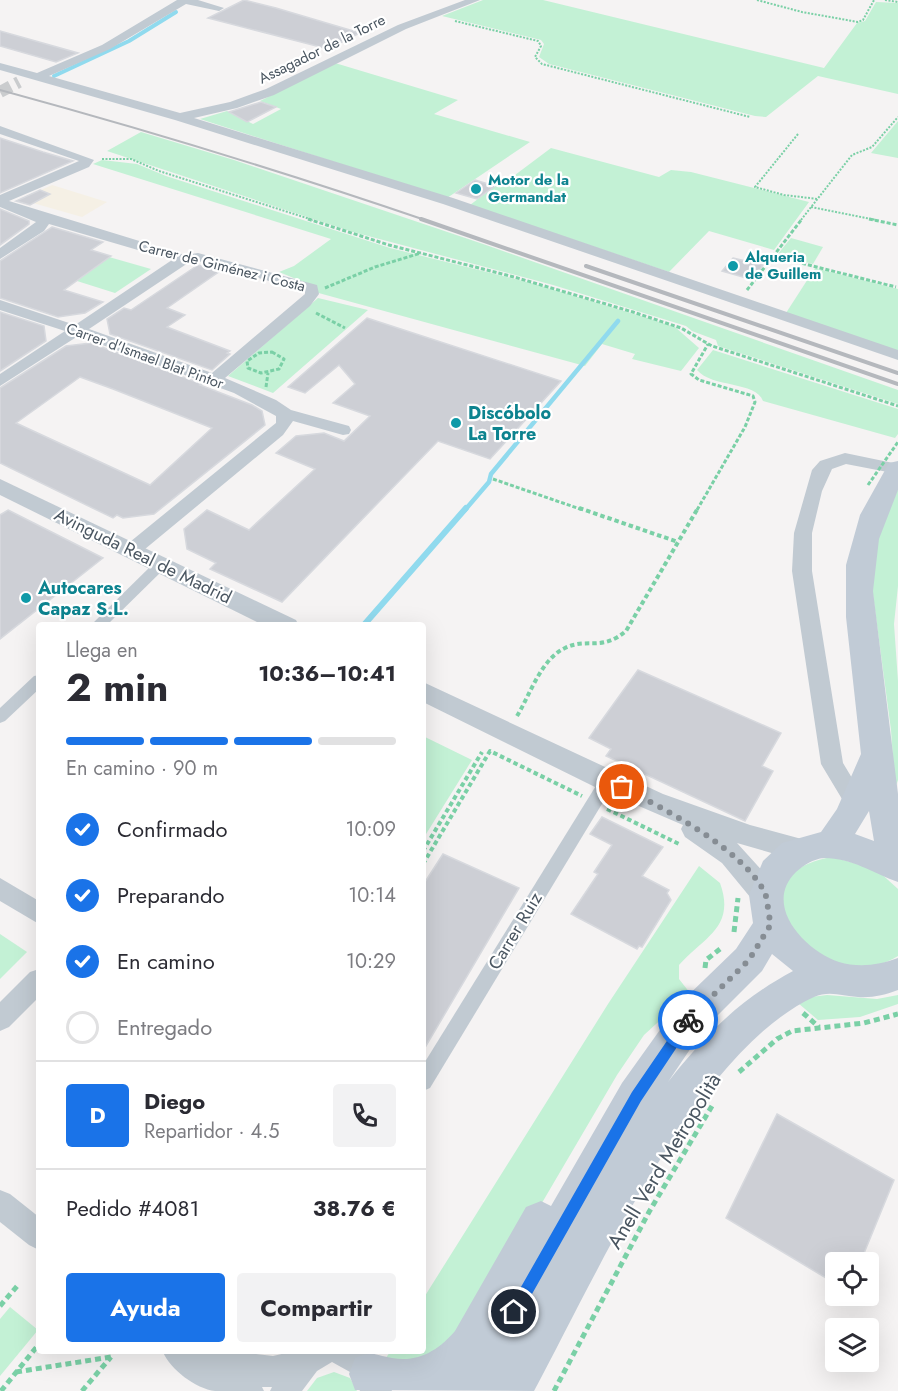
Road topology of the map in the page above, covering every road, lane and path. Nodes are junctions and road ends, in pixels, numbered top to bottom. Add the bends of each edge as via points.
1 (184, 0) edge
2 (475, 0) edge
3 (757, 0) edge
4 (874, 0) edge
5 (885, 0) edge
6 (898, 2) edge
7 (219, 8) dead end
8 (434, 16) junction
9 (0, 66) tunnel mouth
10 (36, 76) junction
11 (19, 82) tunnel mouth
12 (179, 117) junction
13 (750, 117) dead end
14 (898, 117) edge
15 (0, 130) edge
16 (798, 134) dead end
17 (84, 164) junction
18 (29, 189) junction
19 (819, 199) junction
20 (0, 201) edge
21 (811, 206) junction
22 (39, 215) junction
23 (898, 225) edge
24 (421, 253) junction
25 (0, 255) edge
26 (773, 256) junction
27 (184, 259) junction
28 (896, 287) dead end
29 (313, 291) junction
30 (739, 301) junction
31 (0, 305) edge
32 (308, 320) dead end
33 (345, 328) dead end
34 (76, 330) junction
35 (708, 344) junction
36 (279, 347) dead end
37 (275, 353) junction
38 (898, 355) edge
39 (213, 380) junction
40 (0, 381) edge
41 (898, 406) edge
42 (285, 414) junction
43 (343, 430) dead end
44 (898, 442) edge
45 (887, 478) edge
46 (493, 479) dead end
47 (0, 486) edge
48 (678, 542) junction
49 (132, 550) junction
50 (161, 564) junction
51 (100, 622) edge
52 (279, 622) edge
53 (36, 683) edge
54 (426, 692) edge
55 (0, 717) edge
56 (507, 732) junction
57 (482, 752) dead end
58 (876, 755) junction
59 (603, 793) junction
60 (635, 794) junction
61 (582, 796) dead end
62 (856, 803) junction
63 (892, 805) edge
64 (426, 846) edge
65 (815, 846) junction
66 (687, 848) dead end
67 (426, 859) edge
68 (898, 867) edge
69 (0, 888) edge
70 (758, 903) junction
71 (36, 912) edge
72 (729, 941) dead end
73 (722, 947) dead end
74 (898, 974) edge
75 (710, 975) dead end
76 (834, 977) junction
77 (36, 983) edge
78 (795, 1006) dead end
79 (898, 1014) edge
80 (690, 1018) junction
81 (0, 1019) edge
82 (819, 1026) junction
83 (426, 1077) edge
84 (732, 1078) dead end
85 (718, 1095) dead end
86 (0, 1204) edge
87 (36, 1233) edge
88 (18, 1285) dead end
89 (0, 1306) edge
90 (36, 1348) edge
91 (181, 1354) edge
92 (211, 1354) edge
93 (313, 1355) edge
94 (16, 1372) junction
95 (364, 1372) edge
96 (2, 1391) edge
97 (82, 1391) edge
98 (248, 1391) edge
99 (286, 1391) edge
100 (469, 1391) edge
101 (510, 1391) edge
102 (554, 1391) edge

1 - 7 street
1 - 10 street via 106,47
2 - 8 street, Assagador de la Torre
3 - 4 path via 858,22
5 - 6 path
8 - 12 street, Assagador de la Torre via 382,36 270,92
8 - 13 path via 538,41 541,46 535,57 542,64
9 - 10 street
10 - 11 street
10 - 12 street
12 - 30 street via 448,201
14 - 19 path via 872,147 852,154
15 - 17 street via 84,156 88,160
16 - 19 path via 755,187 792,197
17 - 18 street
17 - 24 path via 108,158 131,159
18 - 20 street
18 - 22 street via 19,201
19 - 21 path
20 - 22 street, Carrer de Giménez i Costa
21 - 23 path
21 - 26 path
22 - 25 street via 43,222 39,228
22 - 27 street, Carrer de Giménez i Costa
24 - 29 path
24 - 35 path via 633,312 681,328
26 - 28 path
26 - 30 path
27 - 29 street, Carrer de Giménez i Costa via 198,257 308,286
27 - 34 street
29 - 39 street, Carrer de Giménez i Costa via 305,303
30 - 38 street
31 - 34 street, Carrer d'Ismael Blat Pintor
32 - 33 path via 317,313
34 - 39 street, Carrer d'Ismael Blat Pintor
34 - 40 street
35 - 41 path
35 - 48 path via 691,370 693,377 753,396 755,402 745,427
36 - 37 path
37 - 37 path via 254,355 247,361 248,368 261,373 279,369 284,359
39 - 42 street, Carrer d'Ismael Blat Pintor via 274,404
42 - 43 street, Carrer d'Ismael Blat Pintor
42 - 49 street via 284,424 277,431
44 - 45 path, bridge
45 - 58 main road via 872,513 860,567 862,628
45 - 62 street via 845,458 826,465 813,491 803,533 802,571 832,764
46 - 48 path
47 - 49 street, Avinguda Real de Madrid
48 - 56 path via 626,631 613,642 572,646 557,652
49 - 50 street, Avinguda Real de Madrid
50 - 51 street
50 - 52 street, Avinguda Real de Madrid
53 - 55 street
54 - 56 street
56 - 59 street
57 - 64 path
58 - 62 main road
58 - 63 main road
59 - 60 street
59 - 66 path
59 - 83 street, Carrer Ruiz
60 - 65 street via 721,828
60 - 70 street via 732,855
61 - 67 path via 490,751
62 - 65 main road
63 - 68 main road
65 - 68 main road via 854,846
65 - 70 main road via 782,860 770,875
69 - 71 street
70 - 72 path via 736,924
70 - 76 main road via 785,946
70 - 80 main road via 749,960
73 - 75 path via 705,960
74 - 76 main road via 861,982
76 - 101 main road via 809,981 759,1013 734,1034 687,1087 632,1169
77 - 81 street
78 - 82 path
79 - 82 path, Anell Verd Metropolità via 864,1023
80 - 95 main road via 626,1078 469,1349 450,1368 425,1383 404,1388 391,1387
80 - 100 main road via 636,1096
82 - 84 path, Anell Verd Metropolità via 792,1030 777,1038
85 - 102 path, Anell Verd Metropolità via 649,1212
86 - 87 street
88 - 89 path
90 - 94 path
91 - 98 street via 202,1370
92 - 93 street via 262,1371 282,1370
93 - 99 street via 294,1372
94 - 96 path
94 - 97 path via 111,1357

